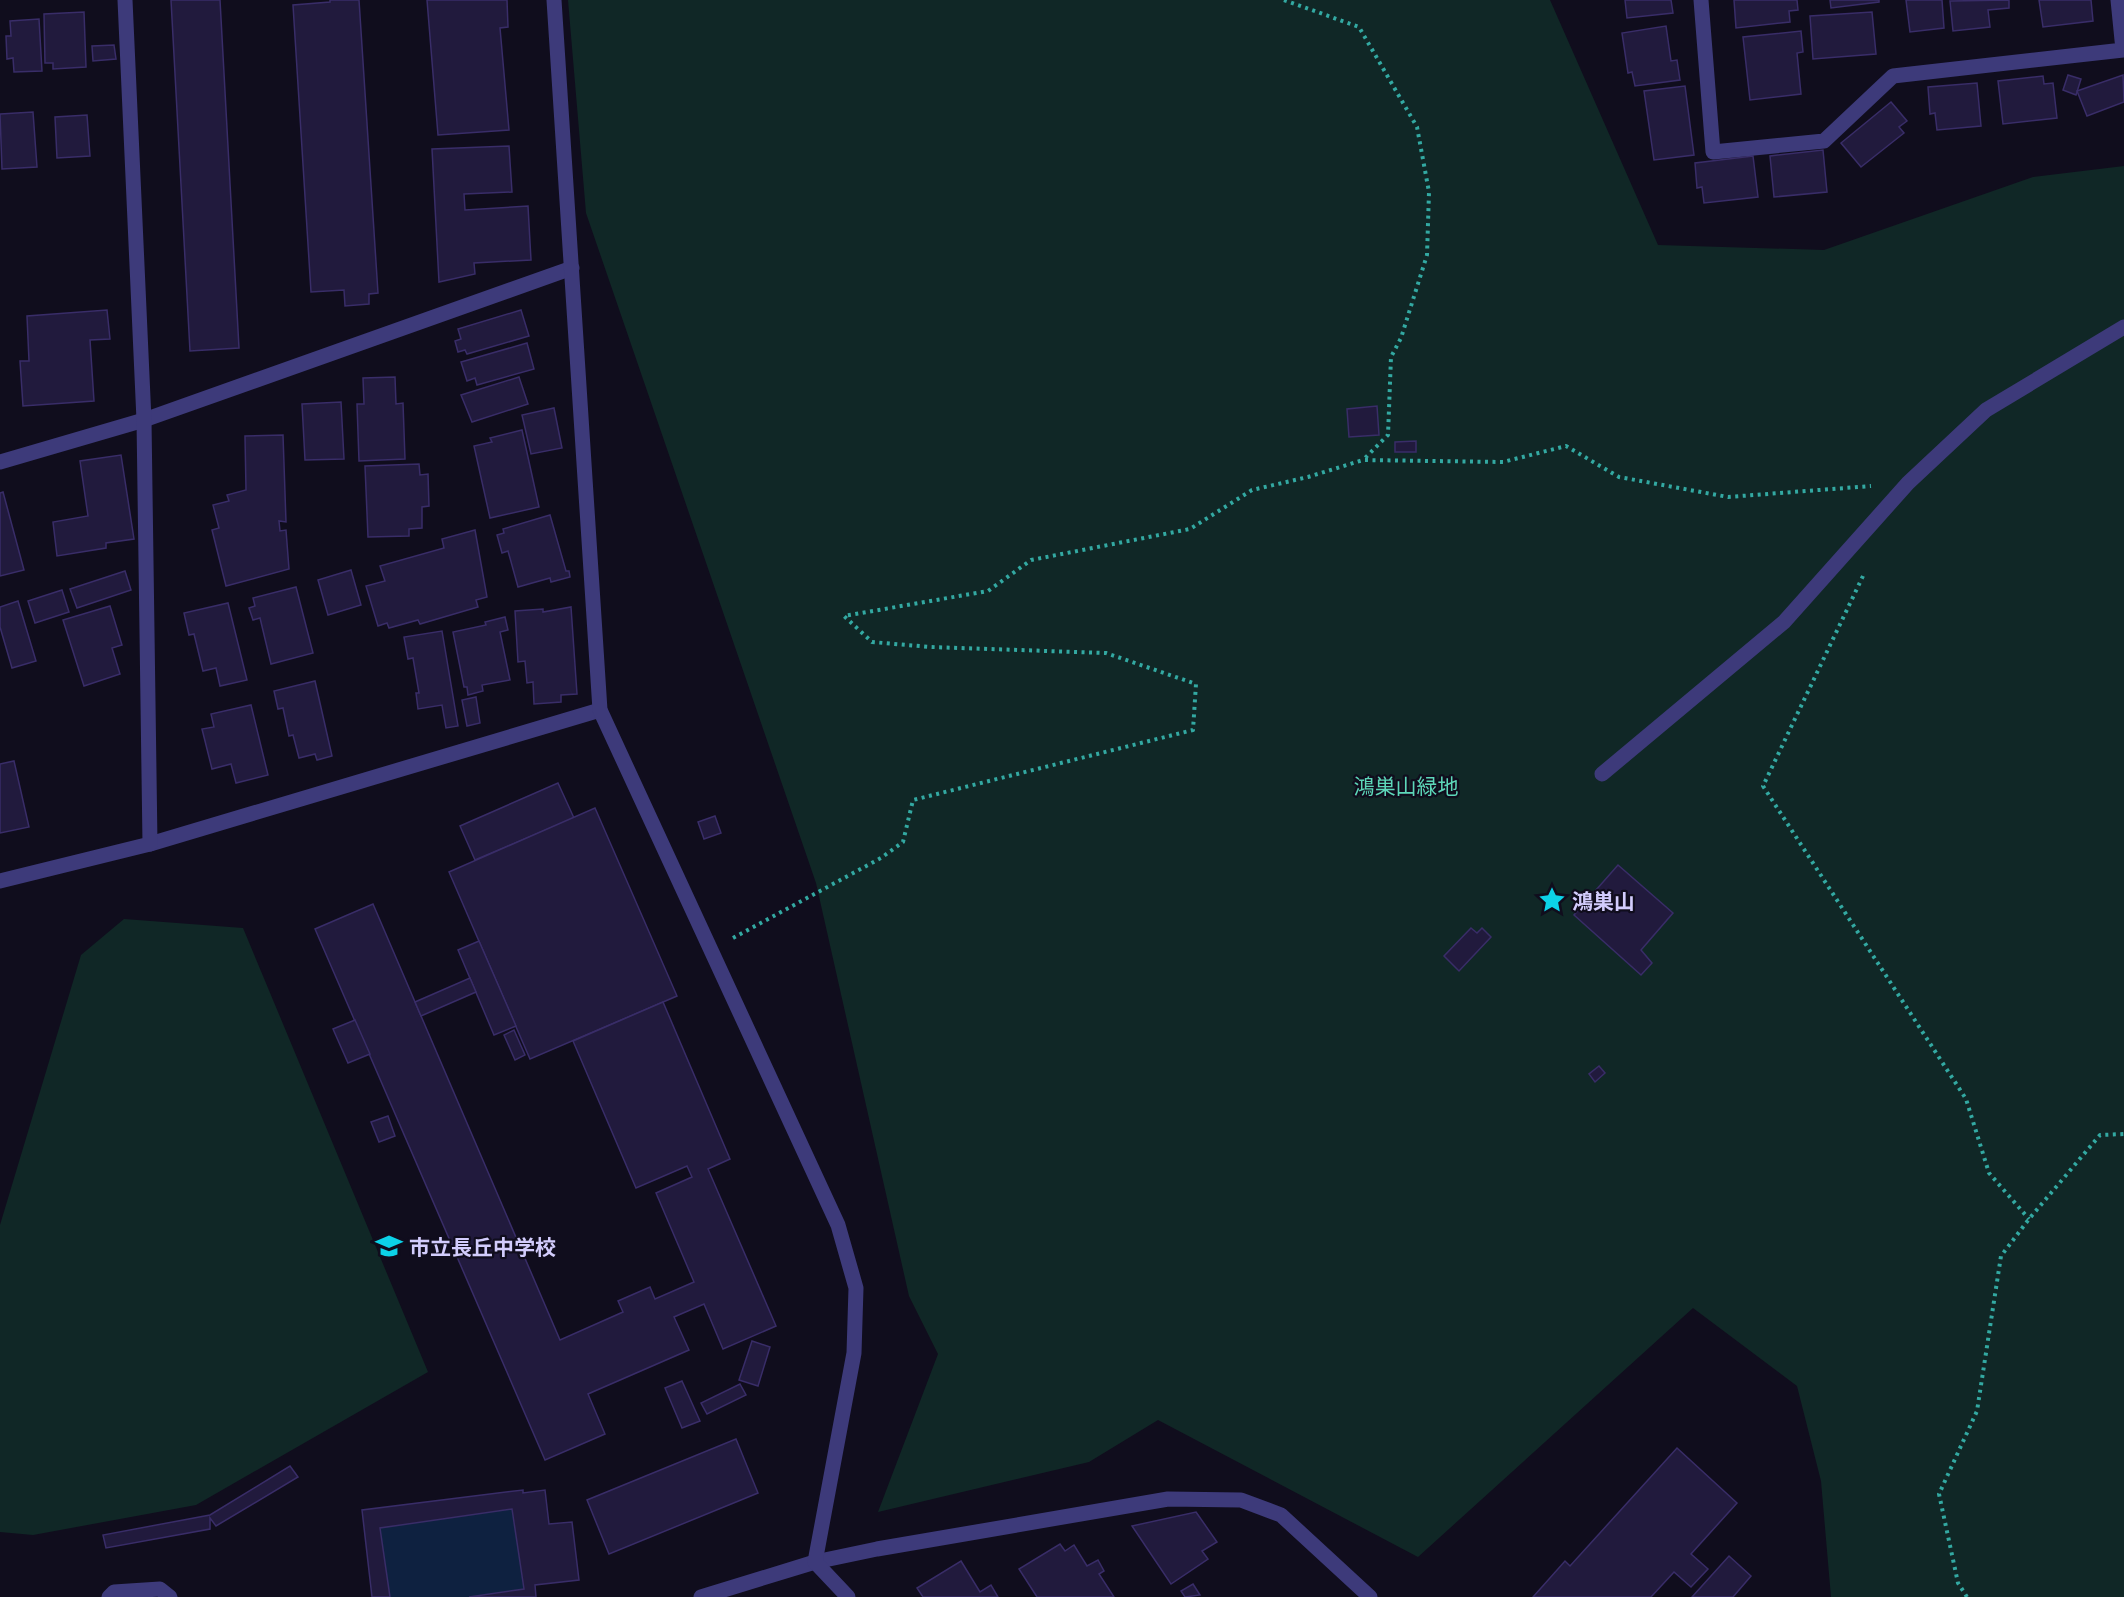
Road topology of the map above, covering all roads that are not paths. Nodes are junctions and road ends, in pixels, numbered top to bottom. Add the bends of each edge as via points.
1 (125, 0) edge
2 (554, 0) edge
3 (1701, 0) edge
4 (2118, 0) edge
5 (572, 268) junction
6 (2124, 327) edge
7 (144, 420) junction
8 (0, 462) edge
9 (600, 710) junction
10 (1602, 774) dead end
11 (150, 844) junction
12 (0, 881) edge
13 (815, 1562) junction
14 (109, 1597) edge
15 (170, 1597) edge
16 (701, 1597) edge
17 (848, 1597) edge
18 (1370, 1597) edge

1 - 7 street
2 - 5 street
3 - 4 street via 1713,152 1824,141 1893,76 2123,50
5 - 7 street
5 - 9 street
6 - 10 street via 1986,410 1908,483 1784,622
7 - 8 street
7 - 11 street
9 - 11 street
9 - 13 street via 838,1225 856,1288 854,1353
11 - 12 street
13 - 16 street
13 - 17 street
13 - 18 street via 1168,1499 1241,1500 1281,1515
14 - 15 street via 114,1593 160,1589

